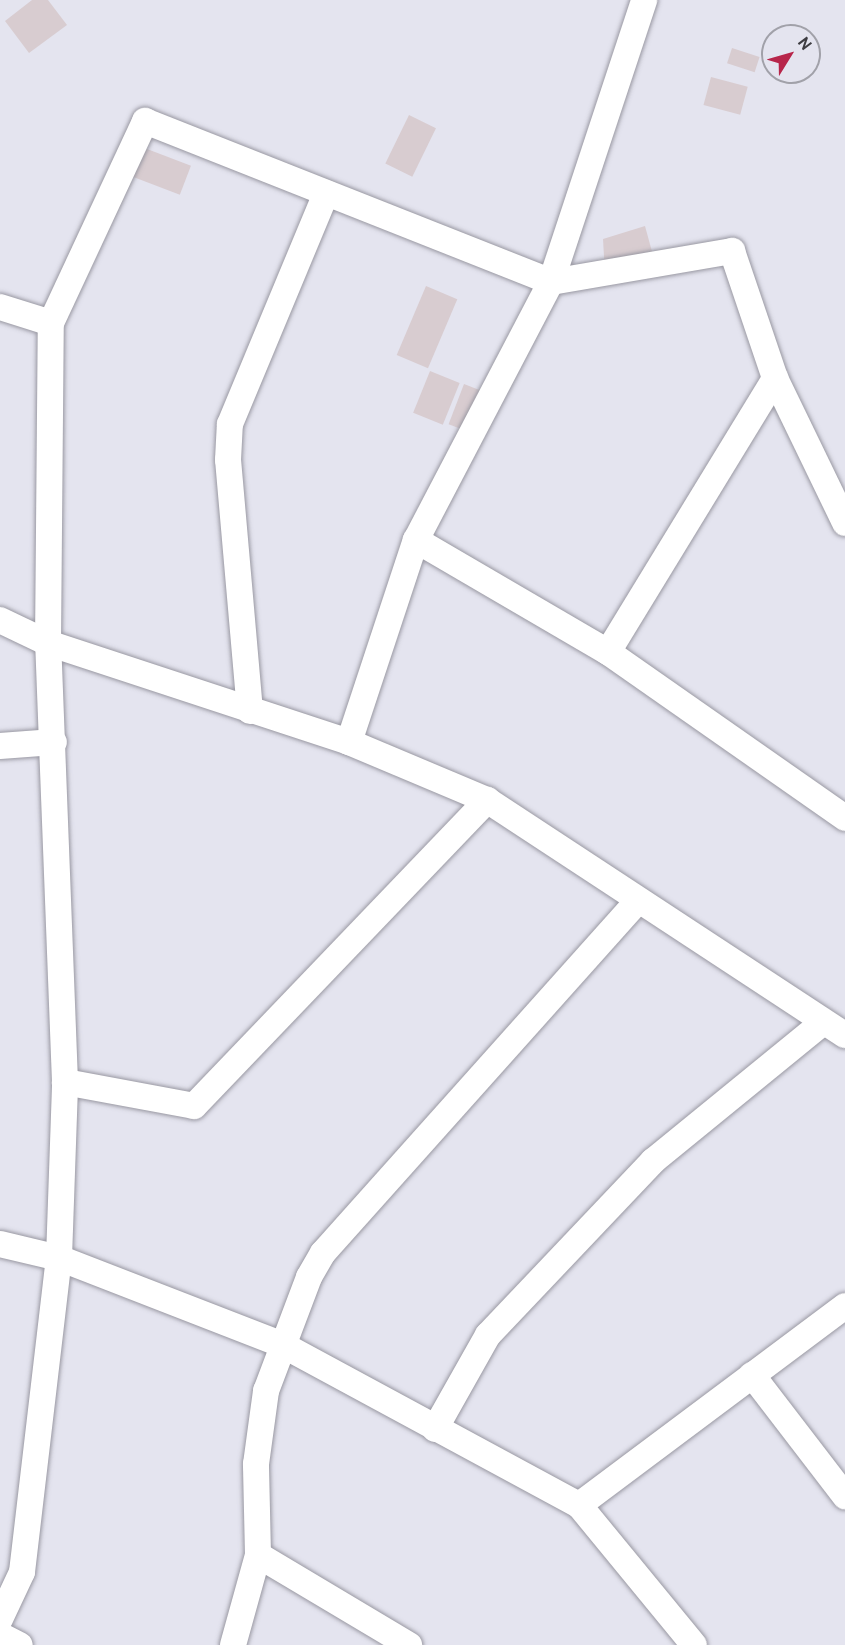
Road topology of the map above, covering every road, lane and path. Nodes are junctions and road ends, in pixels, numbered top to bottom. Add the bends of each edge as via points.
1 (644, 0) edge
2 (326, 194) junction
3 (551, 282) junction
4 (0, 307) edge
5 (51, 323) junction
6 (775, 378) junction
7 (845, 523) edge
8 (416, 540) junction
9 (0, 620) edge
10 (48, 643) junction
11 (608, 652) junction
12 (250, 711) junction
13 (54, 742) junction
14 (350, 742) junction
15 (0, 746) edge
16 (487, 801) junction
17 (845, 818) edge
18 (637, 902) junction
19 (822, 1023) junction
20 (845, 1035) edge
21 (65, 1082) junction
22 (0, 1244) edge
23 (59, 1258) junction
24 (845, 1306) edge
25 (281, 1344) junction
26 (752, 1376) junction
27 (435, 1429) junction
28 (845, 1496) edge
29 (579, 1505) junction
30 (258, 1555) junction
31 (0, 1619) edge
32 (0, 1635) edge
33 (20, 1645) edge
34 (232, 1645) edge
35 (409, 1645) edge
36 (694, 1645) edge

1 - 3 street
2 - 3 street
2 - 5 street via 145,121
2 - 12 street via 230,424 228,460
3 - 6 street via 732,251
3 - 8 street
4 - 5 street
5 - 10 street
6 - 7 street
6 - 11 street
8 - 11 street
8 - 14 street
9 - 10 street
10 - 12 street
10 - 13 street
11 - 17 street
12 - 14 street
13 - 15 street
13 - 21 street
14 - 16 street
16 - 18 street
16 - 21 street via 194,1106
18 - 19 street
18 - 25 street via 323,1253
19 - 20 street
19 - 27 street via 645,1170 488,1335
21 - 23 street
22 - 23 street
23 - 25 street
23 - 31 street via 22,1572
24 - 26 street
25 - 27 street
25 - 30 street via 266,1391 256,1464
26 - 28 street
26 - 29 street
27 - 29 street
29 - 36 street
30 - 34 street
30 - 35 street
32 - 33 street

